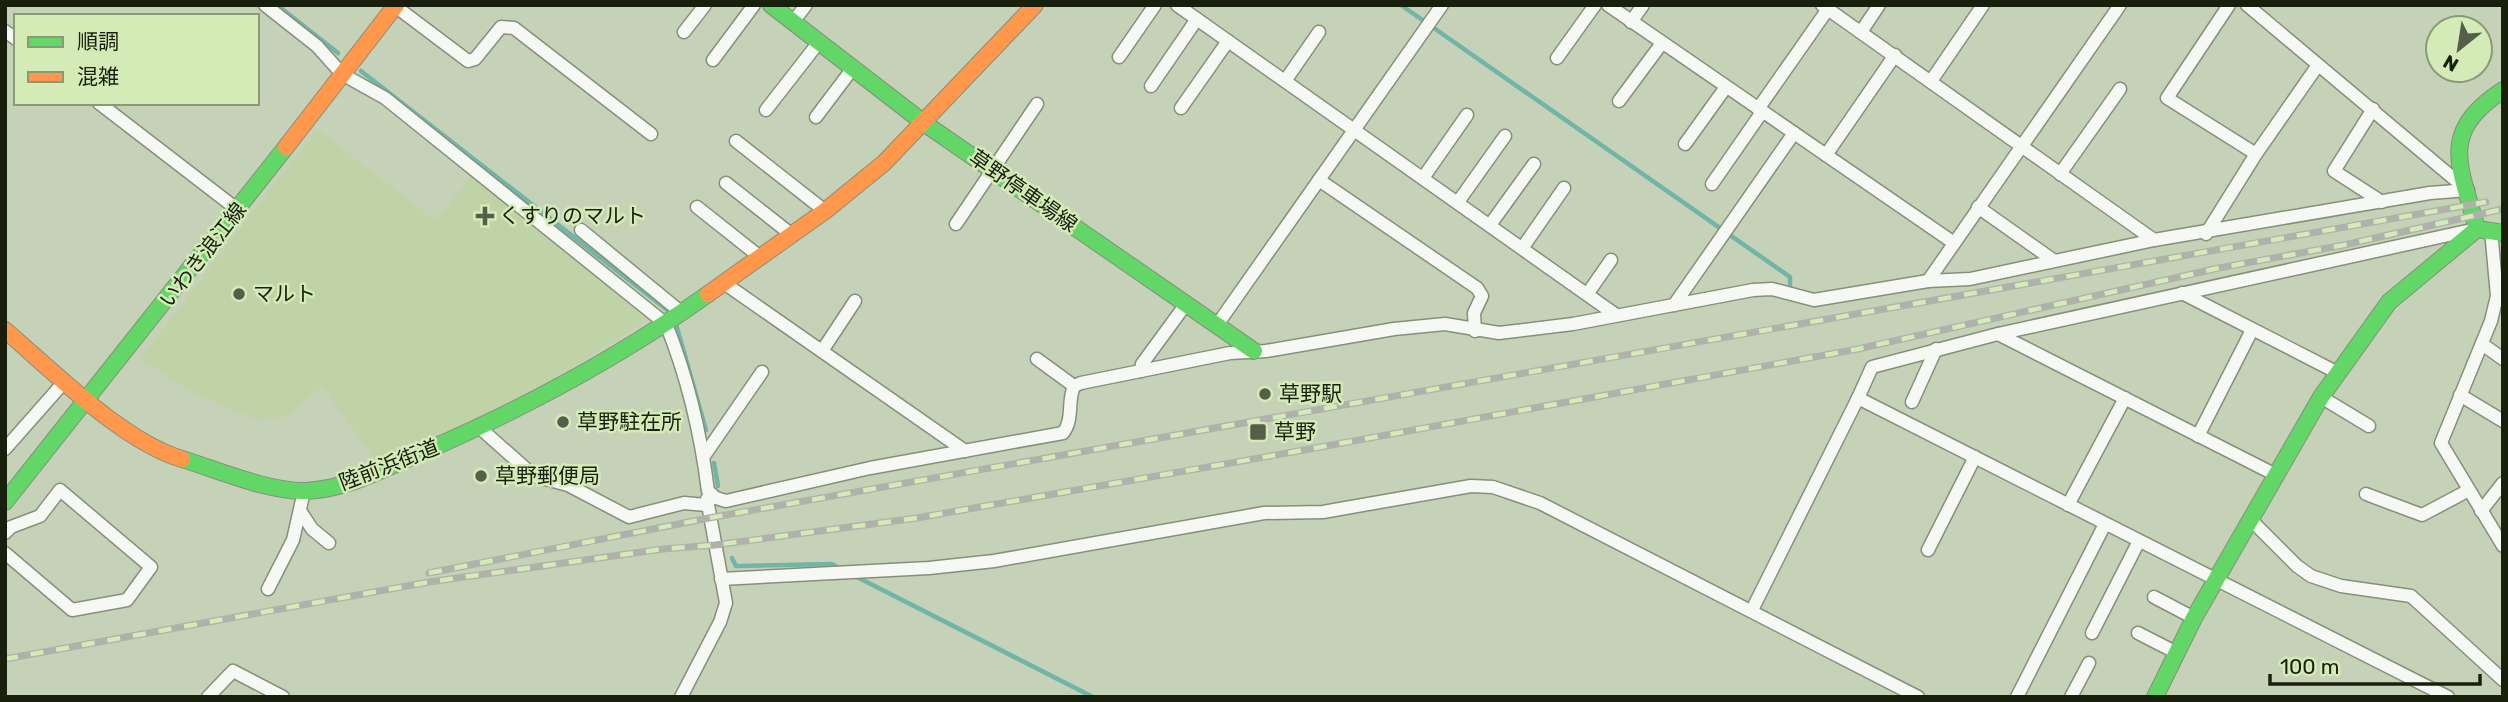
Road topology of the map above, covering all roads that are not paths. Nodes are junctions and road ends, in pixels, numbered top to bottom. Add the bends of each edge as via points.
1 (265, 5) edge
2 (396, 5) edge
3 (705, 5) edge
4 (754, 5) edge
5 (771, 5) edge
6 (806, 5) edge
7 (1035, 5) edge
8 (1155, 5) edge
9 (1177, 5) edge
10 (1442, 5) edge
11 (1595, 5) edge
12 (1608, 5) edge
13 (1643, 5) edge
14 (1879, 5) edge
15 (1983, 5) edge
16 (2120, 5) edge
17 (2229, 5) edge
18 (2247, 5) edge
19 (1825, 7) edge
20 (1197, 19) junction
21 (793, 22) junction
22 (1631, 22) junction
23 (684, 32) dead end
24 (1319, 32) dead end
25 (1861, 32) junction
26 (1228, 41) junction
27 (818, 42) junction
28 (1662, 43) junction
29 (1895, 55) junction
30 (1119, 57) dead end
31 (1557, 58) dead end
32 (713, 60) dead end
33 (2318, 65) junction
34 (853, 68) junction
35 (341, 74) junction
36 (1285, 81) junction
37 (1931, 81) junction
38 (1151, 86) dead end
39 (1726, 87) junction
40 (2120, 89) dead end
41 (2498, 97) edge
42 (1619, 101) dead end
43 (1037, 104) dead end
44 (102, 105) edge
45 (1181, 108) dead end
46 (2373, 109) junction
47 (766, 110) dead end
48 (1760, 110) junction
49 (1467, 115) dead end
50 (816, 117) dead end
51 (924, 123) junction
52 (1354, 130) junction
53 (651, 134) dead end
54 (1794, 134) junction
55 (1505, 136) dead end
56 (736, 141) dead end
57 (1685, 144) dead end
58 (2020, 145) junction
59 (2256, 154) junction
60 (1826, 155) junction
61 (1534, 164) dead end
62 (992, 170) junction
63 (2060, 174) junction
64 (1423, 177) junction
65 (1319, 180) junction
66 (726, 183) dead end
67 (1712, 184) dead end
68 (1563, 188) dead end
69 (2468, 190) junction
70 (1458, 202) junction
71 (2382, 202) junction
72 (697, 207) dead end
73 (1978, 207) junction
74 (238, 210) junction
75 (825, 211) junction
76 (956, 224) dead end
77 (1490, 225) junction
78 (581, 230) dead end
79 (2490, 231) edge
80 (2206, 234) junction
81 (792, 235) junction
82 (2154, 240) junction
83 (1954, 243) junction
84 (1523, 247) junction
85 (760, 257) junction
86 (1611, 260) dead end
87 (2053, 260) junction
88 (1928, 281) junction
89 (723, 283) junction
90 (1588, 293) junction
91 (2182, 293) junction
92 (855, 301) dead end
93 (1186, 304) junction
94 (1674, 304) junction
95 (682, 313) junction
96 (1616, 314) junction
97 (666, 324) junction
98 (1217, 325) junction
99 (5, 330) edge
100 (2252, 330) junction
101 (1475, 331) junction
102 (1998, 334) junction
103 (2482, 344) junction
104 (1936, 349) junction
105 (822, 351) junction
106 (1254, 351) junction
107 (1037, 359) dead end
108 (2503, 359) edge
109 (762, 372) dead end
110 (1141, 372) junction
111 (2338, 373) junction
112 (65, 381) junction
113 (1074, 386) junction
114 (2460, 395) junction
115 (2321, 397) junction
116 (1858, 398) junction
117 (2125, 398) junction
118 (87, 401) junction
119 (1912, 402) dead end
120 (2503, 421) edge
121 (2369, 426) dead end
122 (480, 428) junction
123 (2198, 436) junction
124 (7, 442) edge
125 (965, 452) junction
126 (704, 456) junction
127 (1975, 457) junction
128 (2274, 474) junction
129 (2503, 483) edge
130 (2469, 490) junction
131 (304, 491) junction
132 (708, 491) junction
133 (2366, 494) dead end
134 (5, 502) edge
135 (706, 505) junction
136 (2068, 505) junction
137 (5, 509) edge
138 (2481, 510) junction
139 (301, 512) junction
140 (2250, 519) junction
141 (21, 523) junction
142 (2105, 524) junction
143 (5, 533) edge
144 (2139, 541) junction
145 (329, 543) dead end
146 (2503, 546) edge
147 (1928, 550) dead end
148 (5, 553) edge
149 (721, 579) junction
150 (2217, 580) junction
151 (268, 589) dead end
152 (2154, 597) dead end
153 (1752, 610) junction
154 (2194, 618) junction
155 (2092, 633) dead end
156 (2138, 633) dead end
157 (2177, 653) junction
158 (2089, 663) dead end
159 (2503, 681) edge
160 (208, 697) edge
161 (283, 697) edge
162 (681, 697) edge
163 (1918, 697) edge
164 (2017, 697) edge
165 (2071, 697) edge
166 (2155, 697) edge
167 (2448, 697) edge

1 - 35 street via 317,46
2 - 35 street, いわき浪江線
2 - 53 street via 468,61 475,60 501,27 514,28
3 - 23 street
4 - 32 street
5 - 21 street, 草野停車場線
6 - 21 street
7 - 51 street
8 - 30 street
9 - 20 street
10 - 52 street
11 - 31 street
12 - 22 street
13 - 22 street
14 - 25 street
15 - 37 street
16 - 58 street
17 - 59 street via 2167,98
18 - 33 street
19 - 25 street
19 - 48 street
20 - 26 street
20 - 38 street
21 - 27 street, 草野停車場線
22 - 28 street
24 - 36 street
25 - 29 street
26 - 36 street
26 - 45 street
27 - 34 street, 草野停車場線
27 - 47 street
28 - 39 street
28 - 42 street
29 - 37 street
29 - 60 street
33 - 46 street
33 - 59 street
34 - 50 street
34 - 51 street, 草野停車場線
35 - 74 street, いわき浪江線
35 - 97 street via 385,97
36 - 52 street
37 - 58 street
39 - 48 street
39 - 57 street
40 - 63 street
41 - 69 street via 2468,115 2460,128 2460,164
43 - 62 street
44 - 74 street
46 - 69 street
46 - 71 street via 2334,172
48 - 54 street
48 - 67 street
49 - 64 street
51 - 62 street, 草野停車場線
51 - 75 street, 陸前浜街道
52 - 64 street
52 - 65 street
54 - 60 street
54 - 94 street
55 - 70 street
56 - 75 street
58 - 63 street
58 - 73 street
59 - 80 street
60 - 83 street
61 - 77 street
62 - 76 street
62 - 93 street, 草野停車場線
63 - 82 street
64 - 70 street
65 - 98 street
65 - 101 street via 1477,288 1482,296 1474,313
66 - 81 street
68 - 84 street
69 - 71 street
69 - 79 street
70 - 77 street
71 - 80 street
72 - 85 street
73 - 83 street
73 - 87 street
74 - 118 street, いわき浪江線
75 - 81 street, 陸前浜街道
77 - 84 street
78 - 95 street
79 - 91 street
79 - 103 street via 2497,296
79 - 111 street via 2389,302
80 - 82 street
81 - 85 street, 陸前浜街道
82 - 87 street
83 - 88 street
84 - 90 street
85 - 89 street, 陸前浜街道
86 - 90 street
87 - 88 street via 1970,279
88 - 94 street via 1814,300 1772,289
89 - 95 street, 陸前浜街道
89 - 105 street
90 - 96 street
91 - 100 street
91 - 102 street
92 - 105 street
93 - 98 street, 草野停車場線
93 - 110 street via 1142,364
94 - 96 street
95 - 97 street, 陸前浜街道
96 - 101 street via 1499,333
97 - 122 street, 陸前浜街道 via 575,379
97 - 126 street
98 - 106 street, 草野停車場線
99 - 112 street, 陸前浜街道
100 - 111 street
100 - 123 street
101 - 106 street via 1445,324
102 - 104 street
102 - 117 street
103 - 108 street
103 - 114 street
104 - 116 street via 1872,367
104 - 119 street
105 - 125 street
106 - 110 street
107 - 113 street
109 - 126 street
110 - 113 street
111 - 115 street
112 - 118 street, 陸前浜街道
112 - 124 street
113 - 125 street via 1070,425 1063,433
114 - 120 street
114 - 130 street via 2441,443
115 - 121 street
115 - 128 street
116 - 127 street
116 - 153 street
117 - 123 street
117 - 136 street
118 - 131 street, 陸前浜街道 via 172,456 253,482
118 - 134 street, いわき浪江線
122 - 131 street, 陸前浜街道 via 344,486
122 - 135 street via 534,476 568,485 629,517 684,503
123 - 128 street
125 - 132 street via 726,500
126 - 132 street
127 - 136 street
127 - 147 street
128 - 140 street
129 - 138 street
130 - 133 street via 2422,515
130 - 138 street
131 - 139 street
132 - 135 street
135 - 149 street
136 - 142 street
137 - 141 street
138 - 146 street
139 - 145 street
139 - 151 street via 283,571
140 - 150 street
140 - 159 street via 2311,576 2341,586 2411,596
141 - 143 street
141 - 148 street via 40,516 60,490 151,567 127,600 72,610
142 - 144 street
142 - 164 street
144 - 150 street
144 - 155 street
149 - 153 street via 994,561 1264,513 1323,512 1471,486 1493,487 1540,503
149 - 162 street via 726,603 723,614
150 - 154 street
150 - 167 street
152 - 154 street
153 - 163 street
154 - 157 street
156 - 157 street
157 - 166 street
158 - 165 street
160 - 161 street via 233,671

